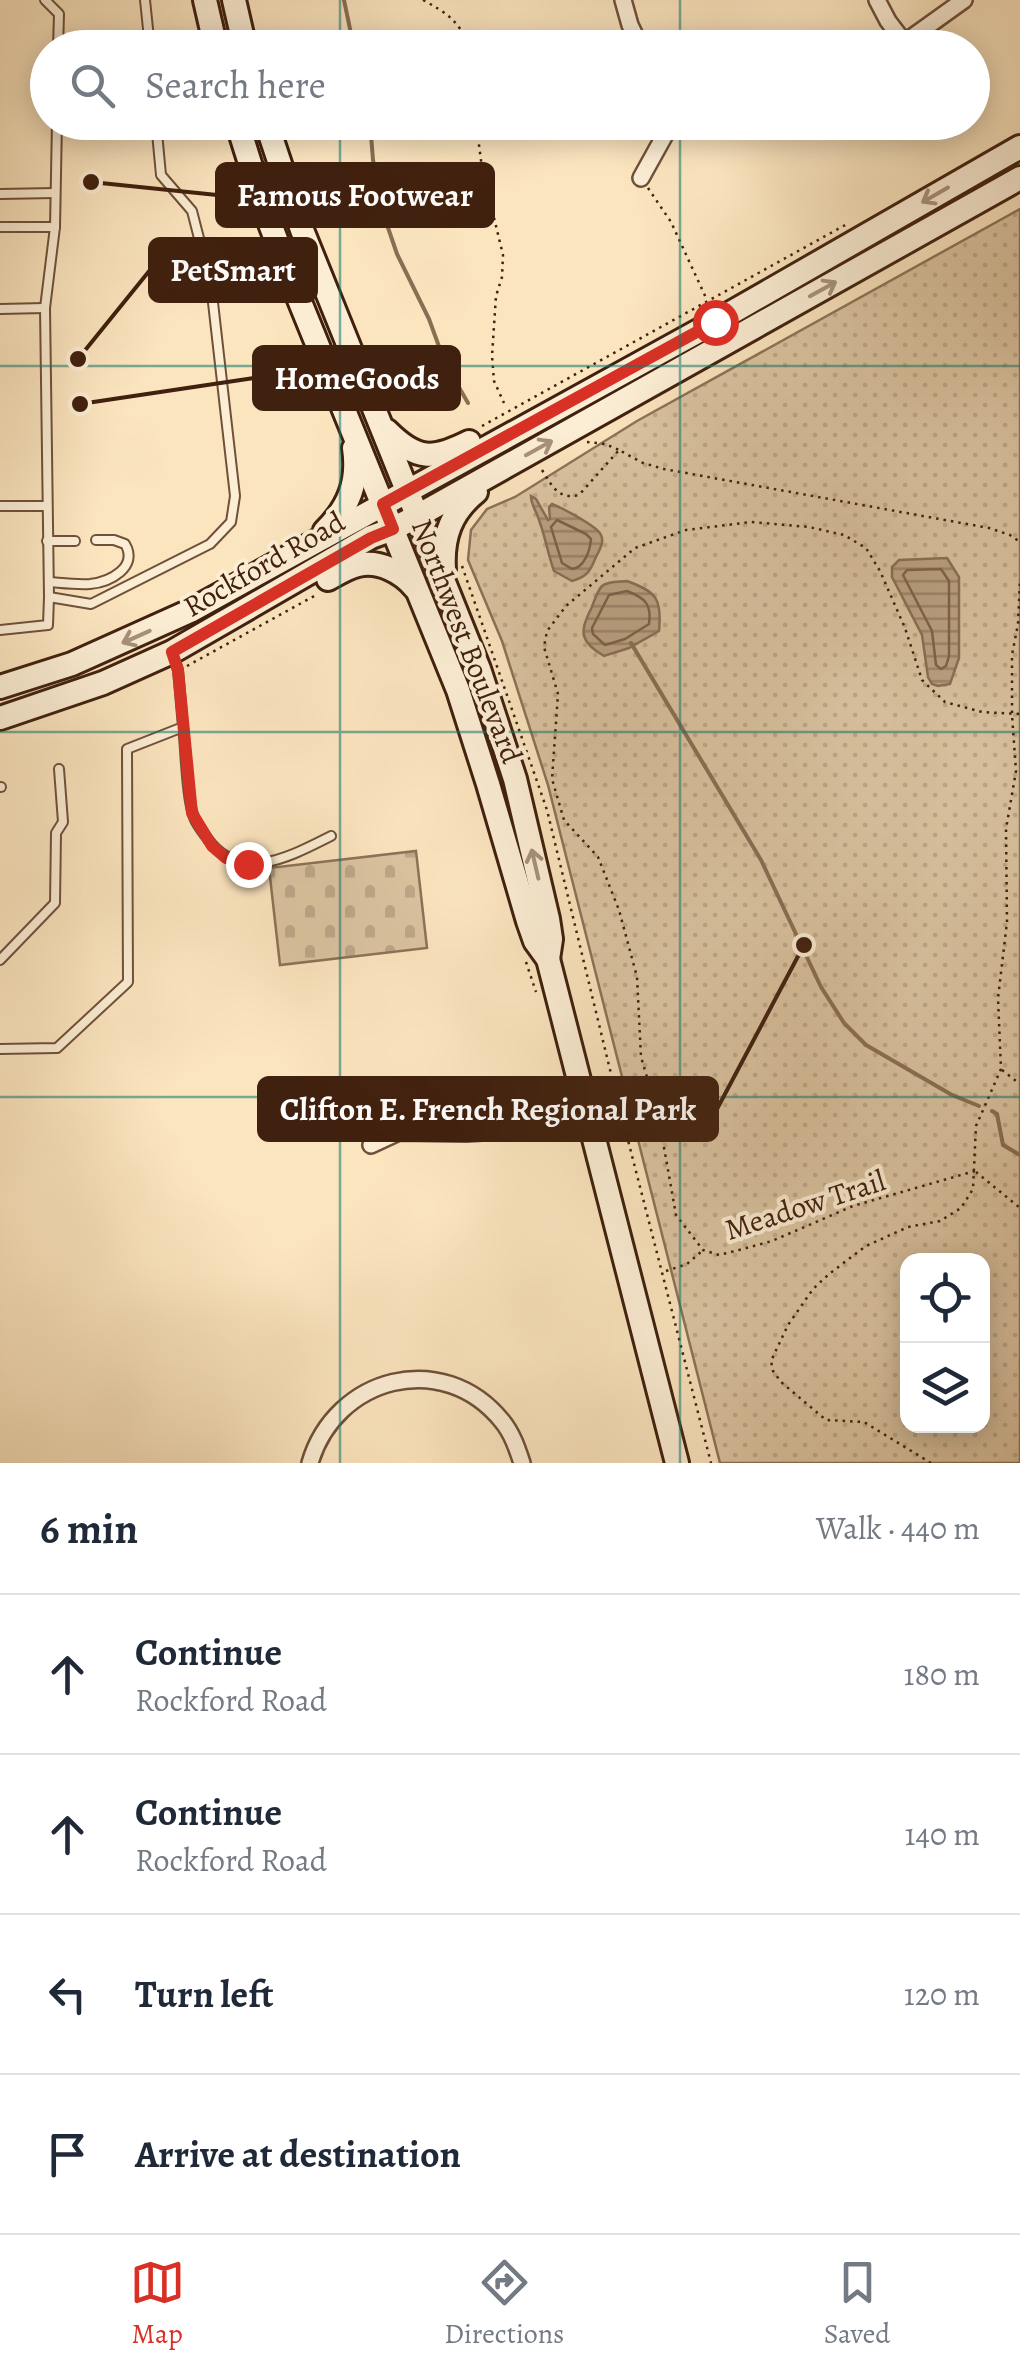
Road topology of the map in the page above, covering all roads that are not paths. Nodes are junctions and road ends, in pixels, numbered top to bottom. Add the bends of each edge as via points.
1 (45, 0) edge
2 (145, 0) edge
3 (205, 0) edge
4 (234, 0) edge
5 (623, 0) edge
6 (877, 0) edge
7 (964, 0) edge
8 (59, 30) edge
9 (148, 30) edge
10 (212, 30) edge
11 (241, 30) edge
12 (632, 30) edge
13 (892, 30) edge
14 (921, 30) edge
15 (56, 140) edge
16 (158, 140) edge
17 (243, 140) edge
18 (272, 140) edge
19 (662, 140) edge
20 (1020, 147) edge
21 (641, 178) road end
22 (1020, 178) edge
23 (55, 193) junction
24 (0, 194) edge
25 (0, 227) edge
26 (54, 227) junction
27 (45, 308) junction
28 (0, 309) edge
29 (541, 416) junction
30 (380, 424) junction
31 (351, 425) junction
32 (492, 474) junction
33 (407, 490) junction
34 (383, 504) junction
35 (0, 506) edge
36 (47, 506) junction
37 (417, 516) junction
38 (393, 529) junction
39 (96, 540) dead end
40 (47, 541) junction
41 (74, 541) dead end
42 (304, 548) junction
43 (49, 582) junction
44 (444, 582) junction
45 (420, 596) junction
46 (48, 597) junction
47 (243, 612) junction
48 (0, 630) edge
49 (172, 652) junction
50 (0, 687) edge
51 (0, 718) edge
52 (184, 726) junction
53 (60, 769) dead end
54 (330, 836) dead end
55 (536, 959) junction
56 (0, 960) edge
57 (0, 1049) edge
58 (587, 1111) junction
59 (371, 1145) dead end
60 (310, 1463) edge
61 (522, 1463) edge
62 (677, 1463) edge

1 - 8 lane via 59,14
2 - 9 lane
3 - 10 main road
4 - 11 main road
5 - 12 street
6 - 13 street
7 - 14 street
15 - 23 lane
16 - 46 lane via 161,175 192,212 211,285 235,496 231,522 210,544 91,604
17 - 31 main road, Northwest Boulevard
18 - 30 main road, Northwest Boulevard
19 - 21 street
20 -> 29 main road, Rockford Road
32 -> 22 main road, Rockford Road
23 - 24 lane
23 - 26 lane
25 - 26 lane
26 - 27 lane
27 - 28 lane
27 - 36 lane
29 - 30 main road via 519,416 432,456 404,448
29 - 33 main road, Rockford Road
30 - 33 main road, Northwest Boulevard
31 - 34 main road, Northwest Boulevard
31 - 42 main road via 354,488 334,522
32 - 37 main road, Rockford Road
32 - 44 main road via 450,522
33 - 34 main road, Rockford Road
33 - 37 main road, Northwest Boulevard
34 - 38 main road, Northwest Boulevard
34 - 42 main road, Rockford Road
35 - 36 lane
36 - 40 lane
37 - 38 main road, Rockford Road
37 - 44 main road, Northwest Boulevard
38 - 45 main road, Northwest Boulevard
38 - 47 main road, Rockford Road
39 - 43 lane via 125,544 129,559 118,574 94,584
40 - 41 lane
40 - 43 lane
42 -> 50 main road, Rockford Road via 150,631
43 - 46 lane
55 -> 44 main road, Northwest Boulevard via 551,940 515,779
45 - 47 main road via 395,571 364,564 265,612
45 - 55 main road, Northwest Boulevard via 470,725
46 - 48 lane via 48,626
47 - 49 main road, Rockford Road
49 - 51 main road, Rockford Road
49 - 52 lane
52 - 54 lane via 192,813 226,858 248,864 288,858
52 - 57 lane via 127,749 128,982 57,1048
53 - 56 lane via 55,903
55 - 58 main road, Northwest Boulevard
58 - 59 street via 499,1130 400,1132
58 - 62 main road, Northwest Boulevard
60 - 61 street via 337,1413 356,1398 376,1386 424,1379 470,1392 488,1407

